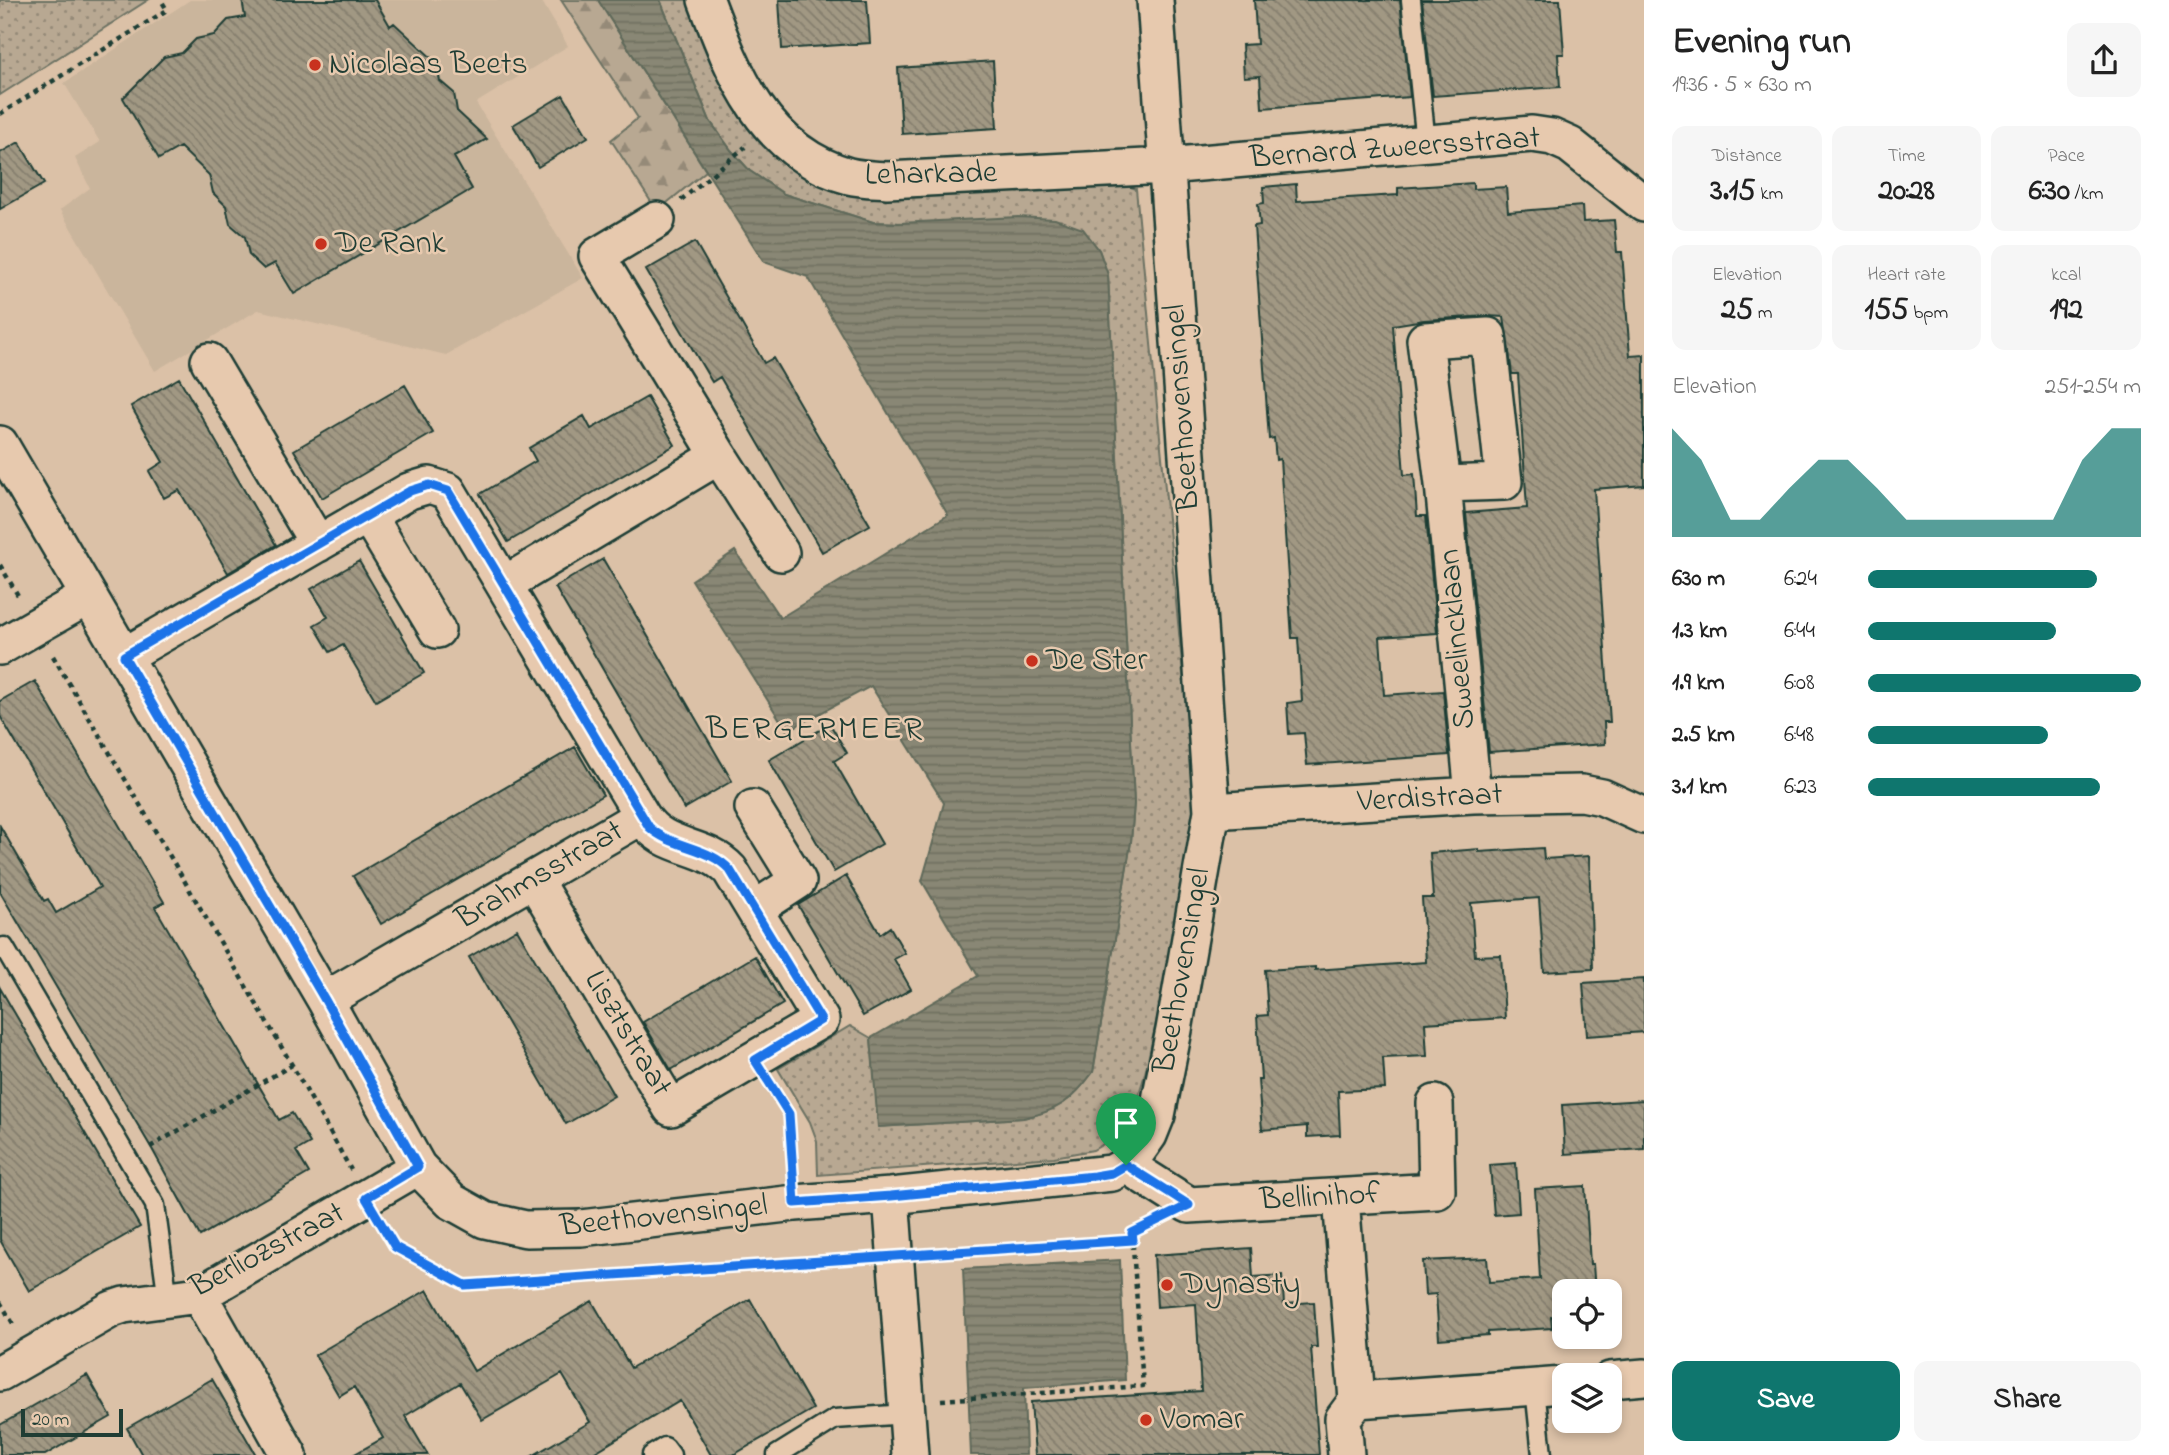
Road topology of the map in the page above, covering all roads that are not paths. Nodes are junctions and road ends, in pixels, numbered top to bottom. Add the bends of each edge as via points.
1 (706, 0) edge
2 (1155, 0) edge
3 (1411, 0) edge
4 (1426, 143) junction
5 (1166, 166) junction
6 (1644, 204) edge
7 (657, 220) dead end
8 (209, 362) dead end
9 (0, 444) edge
10 (719, 456) junction
11 (1443, 484) dead end
12 (368, 515) junction
13 (318, 544) junction
14 (781, 553) dead end
15 (505, 584) junction
16 (89, 596) junction
17 (437, 630) dead end
18 (0, 647) edge
19 (124, 656) junction
20 (1473, 795) junction
21 (753, 808) dead end
22 (1212, 811) junction
23 (642, 816) junction
24 (1644, 816) edge
25 (534, 880) junction
26 (755, 909) junction
27 (1, 946) edge
28 (325, 1000) junction
29 (1435, 1103) dead end
30 (1126, 1165) junction
31 (418, 1167) junction
32 (891, 1196) junction
33 (1342, 1198) junction
34 (183, 1297) junction
35 (0, 1373) edge
36 (1644, 1377) edge
37 (1622, 1379) edge
38 (1550, 1386) edge
39 (1357, 1400) junction
40 (907, 1415) junction
41 (289, 1455) edge
42 (652, 1455) edge
43 (671, 1455) edge
44 (777, 1455) edge
45 (910, 1455) edge
46 (1346, 1455) edge
47 (1542, 1455) edge

1 - 5 street, Leharkade via 728,57 765,122 799,153 822,166 851,176 887,180
2 - 5 street, Beethovensingel
3 - 4 lane
4 - 5 street, Bernard Zweersstraat
4 - 6 street, Bernard Zweersstraat via 1532,134 1552,137 1570,145
5 - 22 street, Beethovensingel
7 - 10 street via 597,256
8 - 13 street
9 - 16 street, Beethovensingel
10 - 14 street
10 - 15 street
11 - 20 street, Sweelincklaan
12 - 13 street, Brahmsstraat
12 - 15 street, Brahmsstraat via 429,485 448,491
12 - 17 street
13 - 19 street, Brahmsstraat
15 - 23 street, Brahmsstraat
16 - 18 street
16 - 19 street, Beethovensingel
19 - 28 street, Beethovensingel
20 - 22 street, Verdistraat
20 - 24 street, Verdistraat via 1582,793
21 - 26 street via 798,881
22 - 30 street, Beethovensingel via 1157,1115 1149,1135
23 - 25 street, Brahmsstraat
23 - 26 street, Lisztstraat via 663,838 721,860
25 - 26 street, Lisztstraat via 671,1108 821,1020
25 - 28 street, Brahmsstraat
27 - 34 lane via 155,1205
28 - 31 street, Beethovensingel
29 - 33 street, Bellinihof via 1437,1191
30 - 32 street, Beethovensingel via 1094,1176
30 - 33 street, Bellinihof via 1189,1205
31 - 32 street, Beethovensingel via 451,1201 472,1214 526,1229 581,1228
31 - 34 street, Berliozstraat
32 - 40 street
33 - 39 street
34 - 35 street, Berliozstraat via 124,1305 99,1314
34 - 41 street
36 - 37 street
38 - 39 street
38 - 47 lane
39 - 46 street via 1343,1419
40 - 44 lane via 835,1419
40 - 45 street
42 - 43 lane via 665,1447

